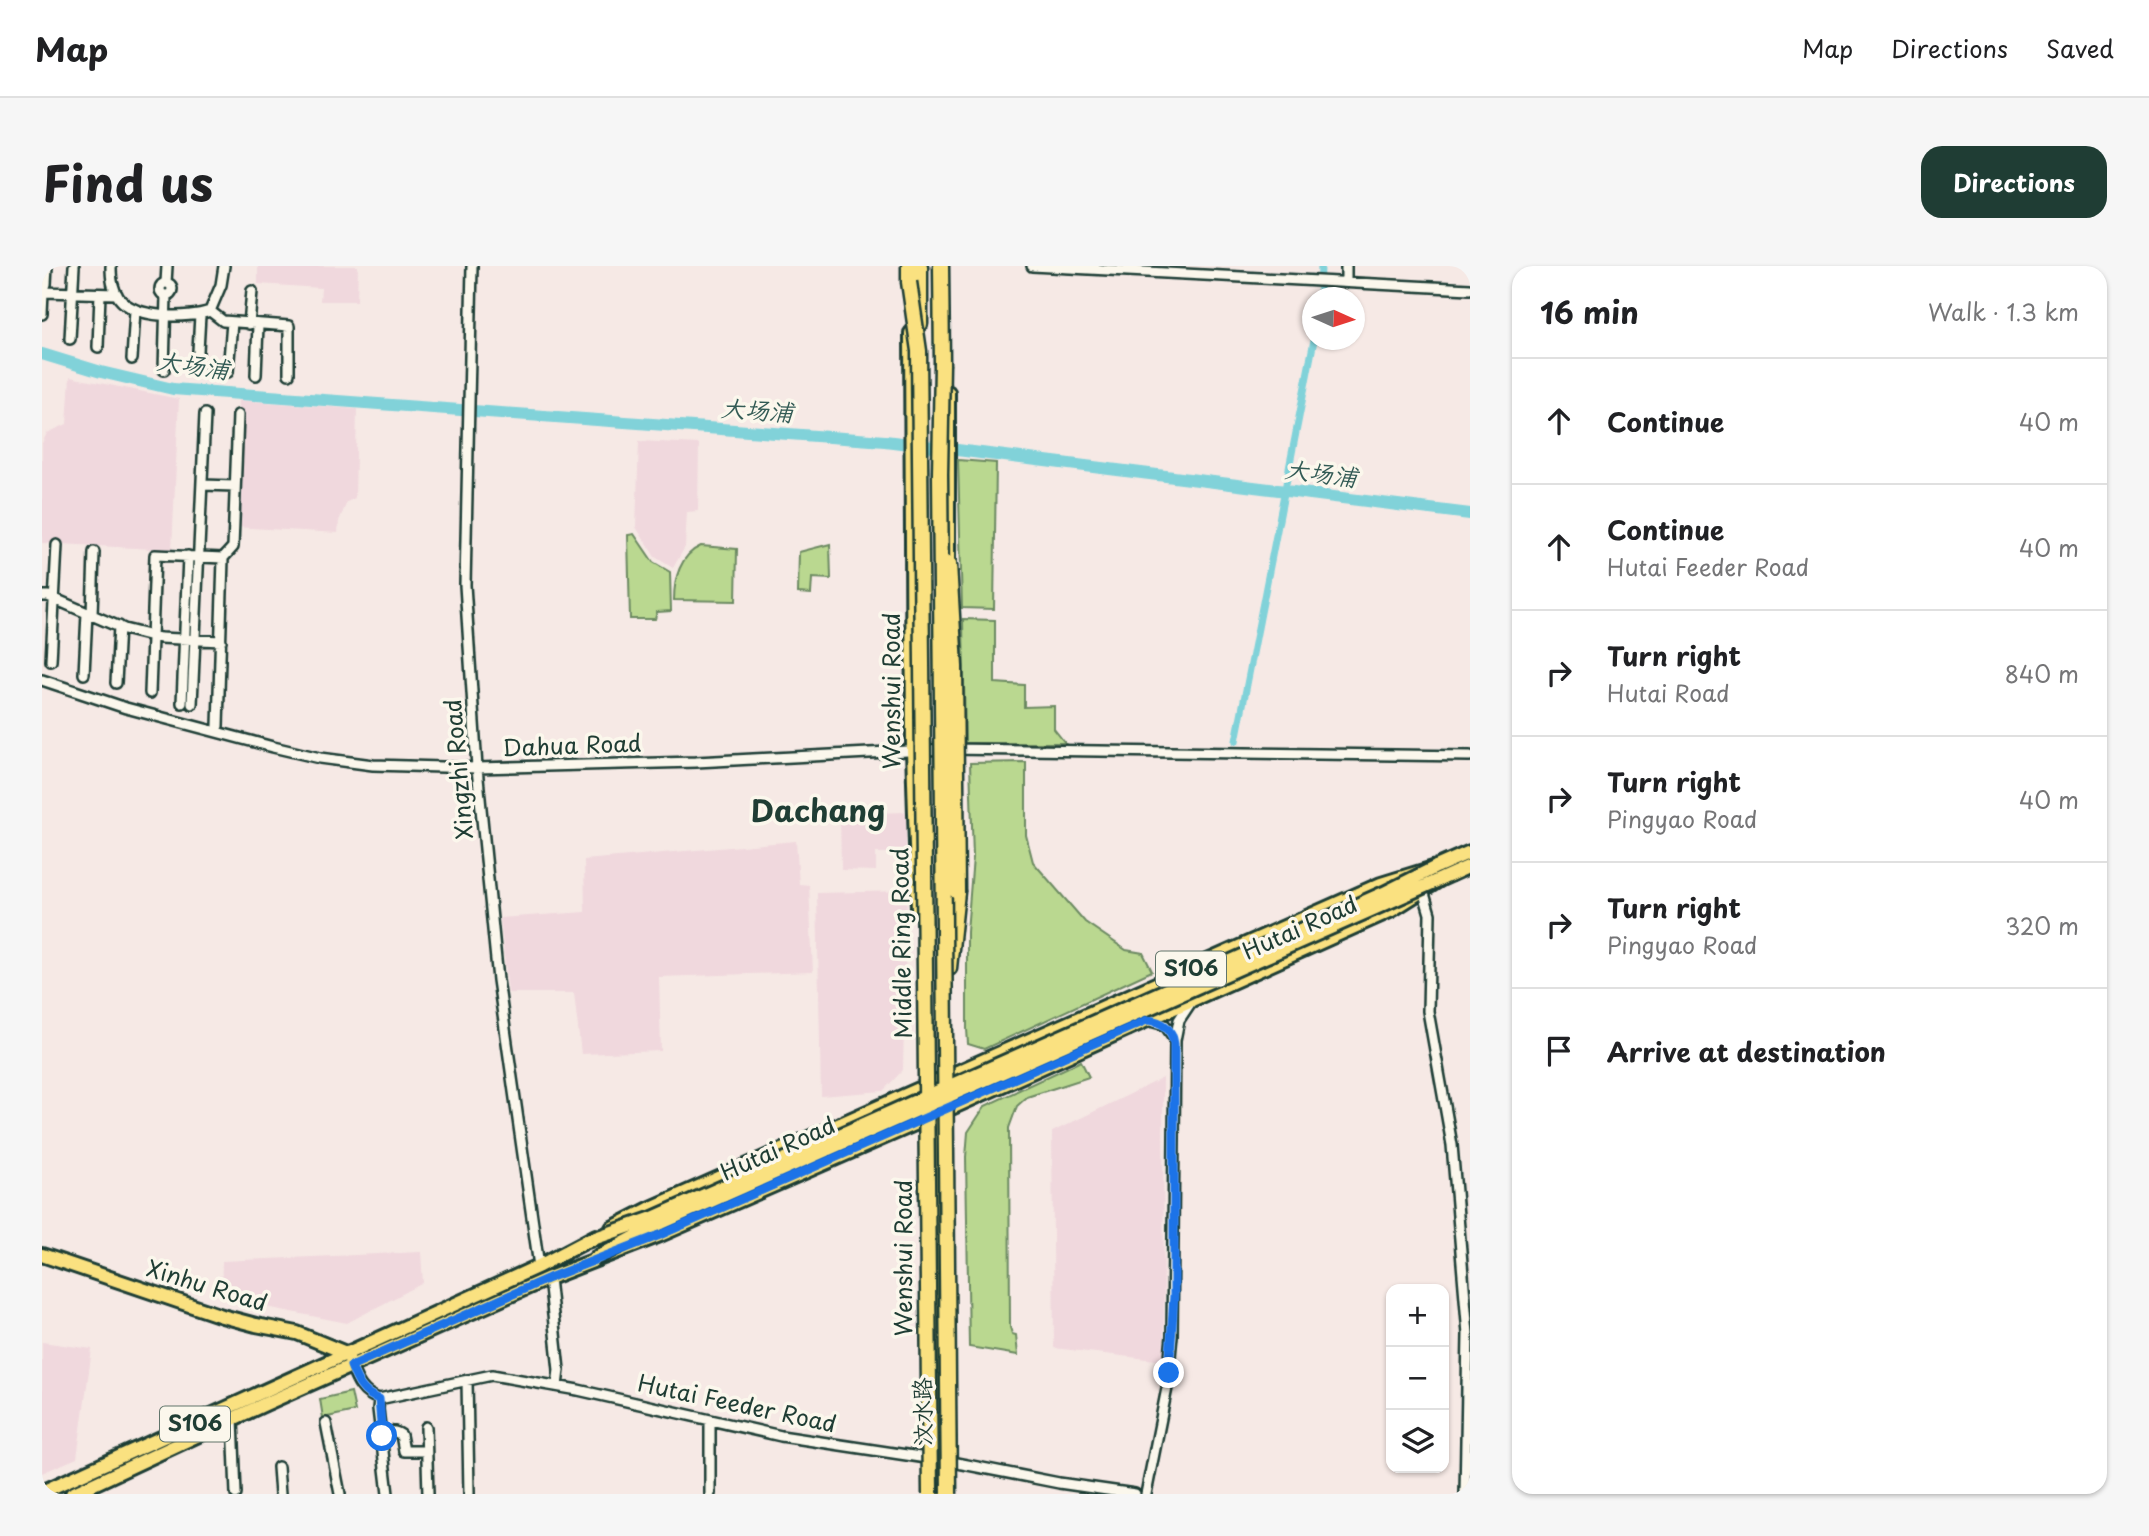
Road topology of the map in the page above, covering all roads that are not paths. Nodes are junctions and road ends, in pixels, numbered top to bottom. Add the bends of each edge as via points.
1 (47, 266) edge
2 (74, 266) edge
3 (111, 266) edge
4 (167, 266) edge
5 (224, 266) edge
6 (472, 266) edge
7 (910, 266) edge
8 (920, 266) edge
9 (941, 266) edge
10 (947, 266) edge
11 (1032, 266) edge
12 (1346, 266) edge
13 (1346, 282) junction
14 (1470, 289) edge
15 (252, 291) dead end
16 (43, 292) edge
17 (72, 293) junction
18 (100, 294) junction
19 (117, 295) junction
20 (135, 310) junction
21 (210, 311) junction
22 (42, 314) edge
23 (165, 315) junction
24 (200, 315) junction
25 (232, 323) junction
26 (253, 324) junction
27 (70, 339) dead end
28 (98, 347) dead end
29 (919, 351) junction
30 (132, 359) dead end
31 (197, 369) dead end
32 (164, 370) dead end
33 (228, 372) dead end
34 (289, 374) dead end
35 (256, 375) dead end
36 (205, 414) dead end
37 (238, 415) dead end
38 (940, 457) junction
39 (202, 485) junction
40 (235, 486) junction
41 (57, 545) dead end
42 (94, 552) dead end
43 (193, 556) junction
44 (223, 558) junction
45 (42, 596) edge
46 (55, 599) junction
47 (90, 614) junction
48 (119, 626) junction
49 (151, 636) junction
50 (189, 639) junction
51 (221, 641) junction
52 (51, 661) dead end
53 (83, 674) dead end
54 (42, 680) edge
55 (116, 683) dead end
56 (150, 694) dead end
57 (187, 704) dead end
58 (218, 726) dead end
59 (946, 749) junction
60 (913, 750) junction
61 (1470, 756) edge
62 (477, 768) junction
63 (1470, 852) edge
64 (1470, 866) edge
65 (1439, 873) junction
66 (1423, 890) junction
67 (948, 977) junction
68 (1195, 999) junction
69 (1147, 1020) junction
70 (1174, 1044) junction
71 (949, 1078) junction
72 (923, 1087) junction
73 (937, 1113) junction
74 (935, 1211) junction
75 (1470, 1216) edge
76 (1459, 1217) junction
77 (587, 1241) junction
78 (925, 1243) junction
79 (42, 1255) edge
80 (594, 1259) junction
81 (539, 1266) junction
82 (549, 1278) junction
83 (925, 1301) junction
84 (936, 1329) junction
85 (349, 1359) junction
86 (467, 1380) junction
87 (557, 1386) junction
88 (379, 1399) junction
89 (233, 1419) junction
90 (710, 1420) junction
91 (327, 1423) dead end
92 (426, 1427) dead end
93 (382, 1436) junction
94 (426, 1451) junction
95 (940, 1460) junction
96 (278, 1467) dead end
97 (73, 1479) junction
98 (42, 1492) edge
99 (72, 1494) edge
100 (236, 1494) edge
101 (280, 1494) edge
102 (340, 1494) edge
103 (388, 1494) edge
104 (428, 1494) edge
105 (469, 1494) edge
106 (710, 1494) edge
107 (929, 1494) edge
108 (939, 1494) edge
109 (949, 1494) edge
110 (1135, 1494) edge
111 (1146, 1494) edge
112 (1465, 1494) edge

1 - 16 street
2 - 17 street
3 - 19 street
4 - 23 street via 166,283 160,288 166,295
5 - 21 street
6 - 62 street, Xingzhi Road via 465,585
7 - 29 highway, bridge
7 - 60 main road, Wenshui Road
8 - 29 highway, Middle Ring Road, bridge
9 - 38 highway, Middle Ring Road, bridge
10 - 59 main road
11 - 13 street
12 - 13 street
13 - 14 street
15 - 26 street
16 - 17 street
16 - 22 street
17 - 18 street
17 - 27 street
18 - 19 street
18 - 28 street
19 - 20 street
20 - 23 street
20 - 30 street
21 - 24 street
21 - 25 street
23 - 24 street
23 - 32 street
24 - 31 street
25 - 26 street
25 - 33 street
26 - 34 street via 289,326
26 - 35 street
29 - 107 highway, Middle Ring Road, bridge
36 - 39 street
37 - 40 street
38 - 67 highway, bridge via 953,608 957,892
38 - 109 highway, Middle Ring Road, bridge
39 - 40 street
39 - 43 street
40 - 44 street via 233,547
41 - 46 street
42 - 47 street
43 - 44 street
43 - 49 street via 155,555
43 - 50 street
44 - 51 street
45 - 46 street
46 - 47 street
46 - 52 street
47 - 48 street
47 - 53 street
48 - 49 street
48 - 55 street
49 - 50 street
49 - 56 street
50 - 51 street
50 - 57 street
51 - 58 street
54 - 62 street, Dahua Road via 126,708 320,758 373,765
59 - 60 street, Dahua Road
59 - 61 street, Dahua Road
59 - 67 main road
60 - 62 street, Dahua Road
60 - 72 main road, Wenshui Road
62 - 81 street, Xingzhi Road via 505,1044
63 - 65 main road, Hutai Road / S106
64 - 65 main road, Hutai Road / S106
65 - 66 main road, Hutai Road / S106
65 - 71 main road, Hutai Road / S106 via 1381,884
65 - 77 main road, Hutai Road / S106, bridge via 653,1218
65 - 80 main road, Hutai Road / S106, bridge via 656,1226
66 - 68 main road, Hutai Road / S106 via 1392,910
66 - 76 street via 1430,914 1428,1011 1449,1123
67 - 71 main road
68 - 69 main road, Hutai Road / S106
68 - 70 street via 1180,1017
69 - 70 street via 1167,1027
69 - 73 main road, Hutai Road / S106
70 - 111 street via 1172,1336 1167,1388
71 - 72 main road, Hutai Road / S106
71 - 73 main road, 汶水路
72 - 73 main road, Wenshui Road
72 - 77 main road, Hutai Road / S106
73 - 74 main road, 汶水路
73 - 78 main road, Wenshui Road
73 - 80 main road, Hutai Road / S106 via 660,1235
73 - 95 main road, Wenshui Road
74 - 78 main road
74 - 84 main road, 汶水路
75 - 76 street
76 - 112 street via 1469,1352
77 - 81 main road, Hutai Road / S106
78 - 83 main road, Wenshui Road
79 - 85 main road, Xinhu Road via 222,1316 297,1333
80 - 82 main road, Hutai Road / S106
81 - 85 main road, Hutai Road / S106
82 - 85 main road, Hutai Road / S106
82 - 87 street
83 - 84 main road
83 - 95 main road, Wenshui Road
84 - 95 main road, 汶水路
85 - 88 street via 362,1389
85 - 89 main road, Hutai Road / S106
85 - 97 main road, Hutai Road / S106
86 - 87 street, Hutai Feeder Road via 492,1375
86 - 88 street, Hutai Feeder Road
86 - 105 street
87 - 90 street, Hutai Feeder Road
88 - 93 street
89 - 99 main road, Hutai Road / S106
89 - 100 street
90 - 95 street, Hutai Feeder Road via 781,1436
90 - 106 street
91 - 102 street
92 - 94 street
93 - 94 street via 396,1432 404,1451
93 - 103 street
94 - 104 street
95 - 107 main road, Wenshui Road
95 - 108 main road, 汶水路
95 - 109 main road, Wenshui Road
95 - 110 street, Hutai Feeder Road
96 - 101 street
97 - 98 main road, Hutai Road / S106
97 - 99 street

